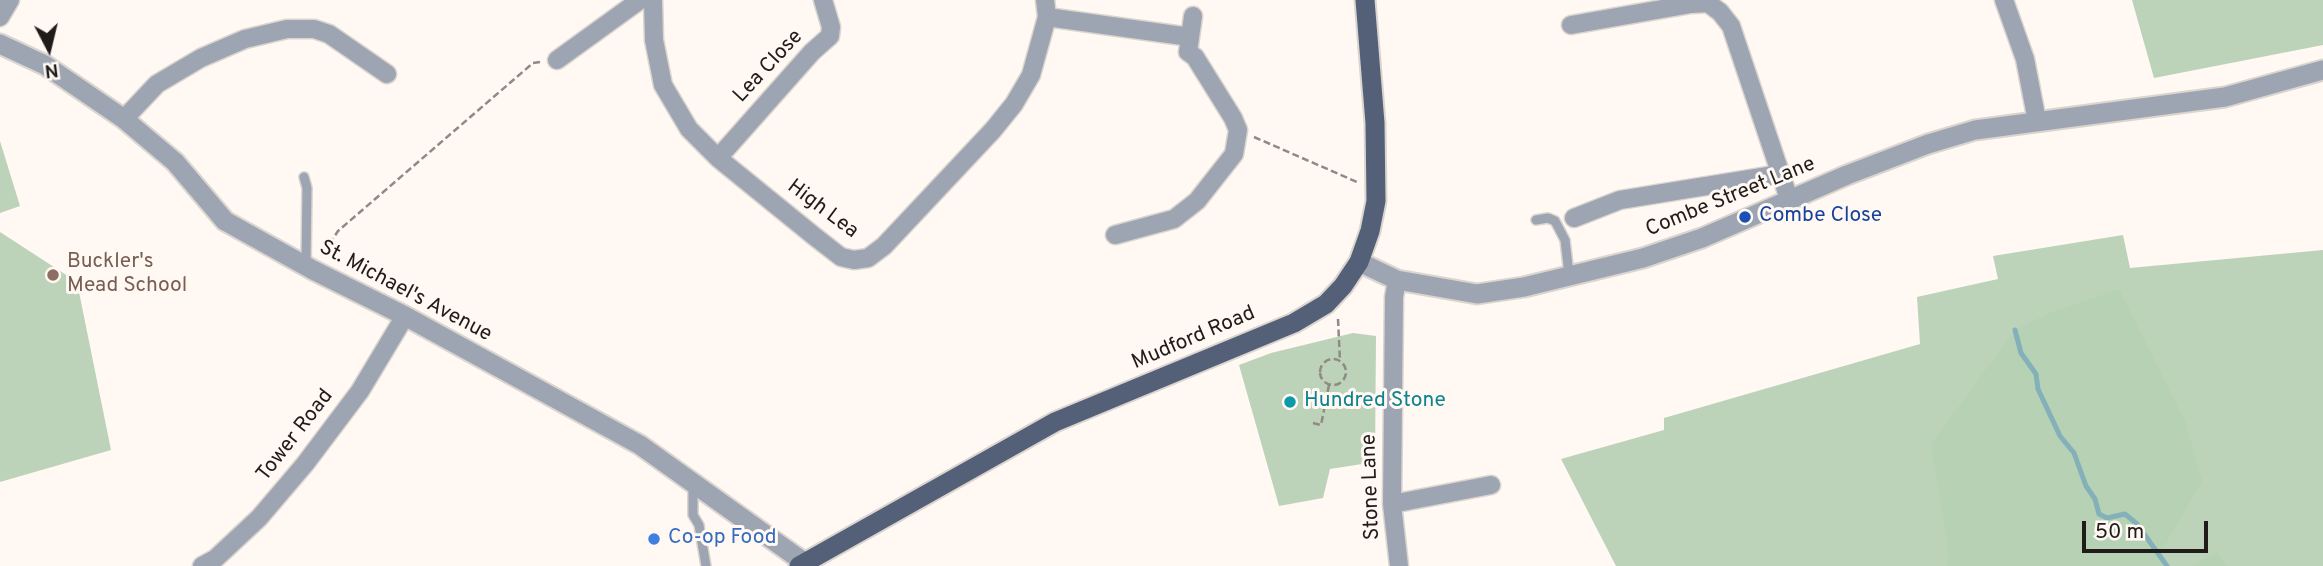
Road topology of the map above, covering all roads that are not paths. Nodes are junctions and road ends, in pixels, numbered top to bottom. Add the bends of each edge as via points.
1 (10, 0) edge
2 (640, 0) edge
3 (653, 0) edge
4 (823, 0) edge
5 (1365, 0) edge
6 (2004, 0) edge
7 (1046, 9) edge
8 (1193, 16) dead end
9 (0, 17) edge
10 (1571, 25) dead end
11 (1190, 37) junction
12 (0, 44) edge
13 (557, 60) road end
14 (2323, 70) edge
15 (387, 74) dead end
16 (124, 119) junction
17 (2037, 121) junction
18 (718, 158) junction
19 (1780, 174) junction
20 (304, 177) dead end
21 (1790, 202) junction
22 (1574, 218) dead end
23 (1536, 220) dead end
24 (1115, 235) dead end
25 (1359, 262) junction
26 (309, 268) junction
27 (1569, 275) junction
28 (1397, 280) junction
29 (405, 316) junction
30 (693, 483) junction
31 (1491, 485) dead end
32 (1392, 503) junction
33 (802, 565) edge
34 (202, 566) edge
35 (706, 566) edge
36 (1399, 566) edge

1 - 9 street
2 - 13 street
3 - 18 street, High Lea via 654,40 663,85 688,129
4 - 18 street, Lea Close via 830,36
5 - 25 main road, Mudford Road via 1375,123 1375,190 1370,231
6 - 17 street via 2025,60
7 - 11 street, High Lea
7 - 18 street, High Lea via 1031,75 1014,104 906,224 868,258 841,257
8 - 11 street
10 - 19 street via 1707,3 1720,12 1731,26
11 - 24 street via 1188,52 1238,130 1234,154 1197,201 1174,219
12 - 16 street, St. Michael's Avenue via 45,65
14 - 17 street, Combe Street Lane via 2225,97
15 - 16 street via 329,34 287,29 245,39 201,58 157,84
16 - 26 street, St. Michael's Avenue via 175,162 225,221
17 - 21 street, Combe Street Lane via 1975,130 1928,144
19 - 21 street
19 - 22 street via 1620,200
20 - 26 lane
21 - 27 street, Combe Street Lane via 1643,258
23 - 27 lane via 1555,221 1565,240
25 - 28 street, Combe Street Lane
25 - 33 main road, Mudford Road via 1326,304 1293,323 1055,422
26 - 29 street, St. Michael's Avenue
27 - 28 street, Combe Street Lane via 1477,294
28 - 32 street, Stone Lane
29 - 30 street, St. Michael's Avenue via 640,446
29 - 34 street, Tower Road via 360,391 306,464 259,518
30 - 33 street, St. Michael's Avenue
30 - 35 lane via 693,515
31 - 32 street
32 - 36 street, Stone Lane

